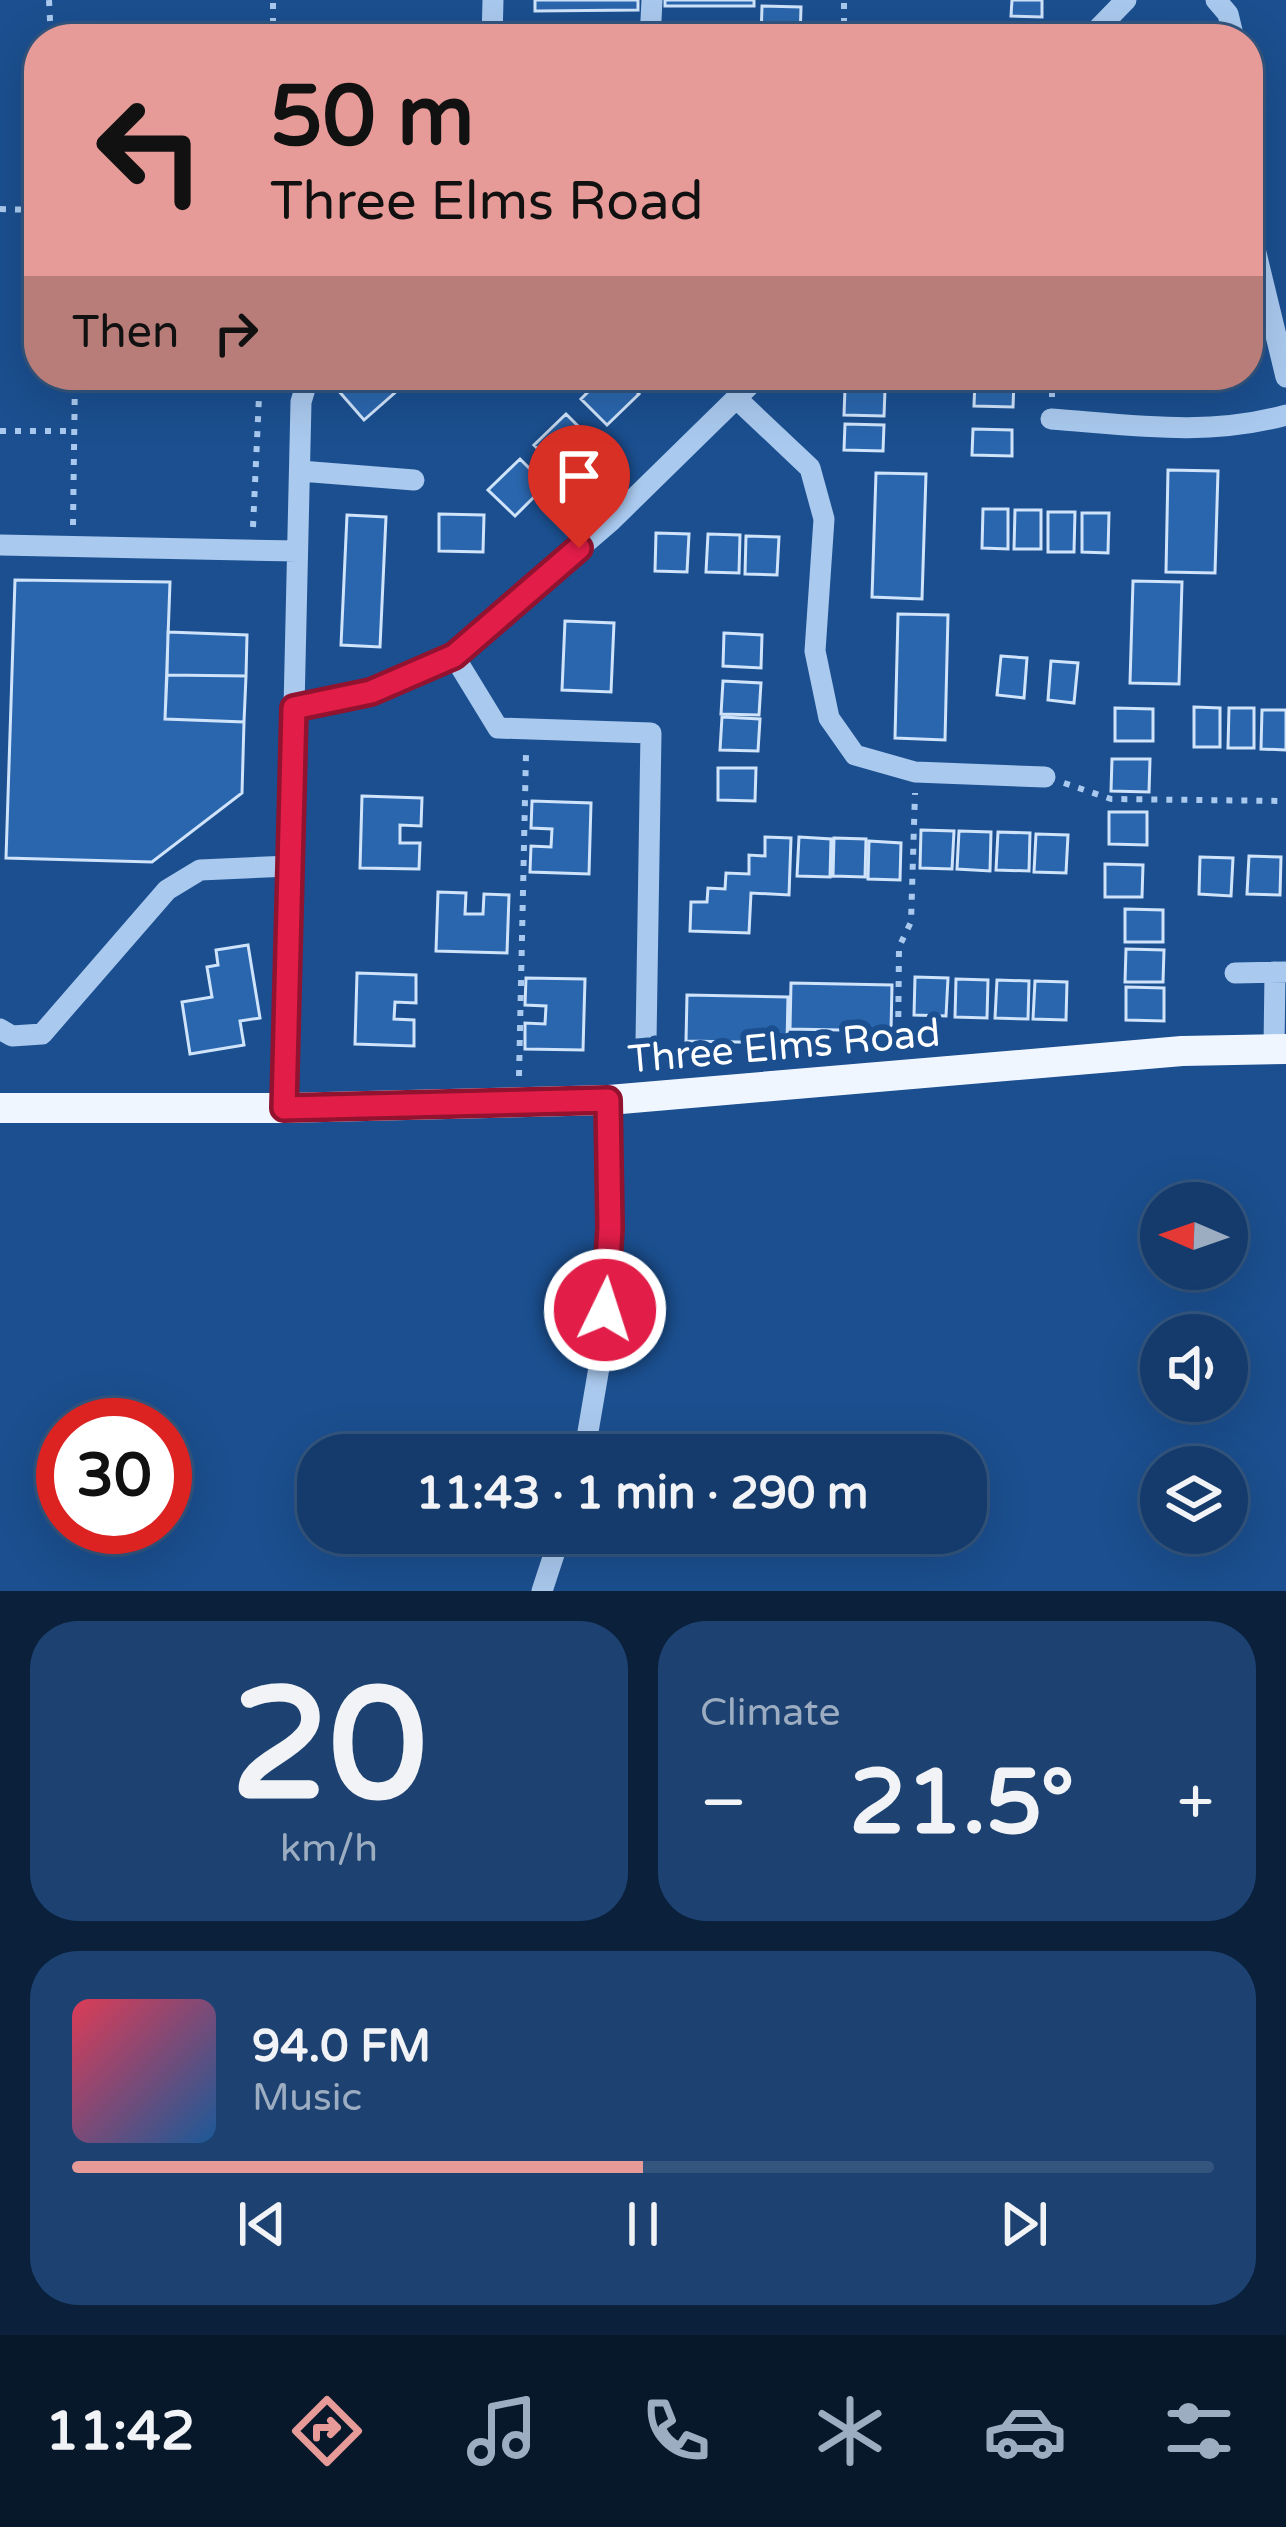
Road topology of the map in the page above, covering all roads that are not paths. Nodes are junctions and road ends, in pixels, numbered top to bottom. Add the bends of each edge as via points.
1 (1126, 0) edge
2 (1103, 24) edge
3 (1263, 282) edge
4 (1286, 377) edge
5 (305, 390) edge
6 (746, 390) edge
7 (737, 399) junction
8 (1286, 415) edge
9 (1052, 418) dead end
10 (299, 471) junction
11 (414, 480) dead end
12 (0, 545) edge
13 (297, 551) junction
14 (454, 656) junction
15 (294, 708) junction
16 (1045, 777) road end
17 (290, 866) junction
18 (1281, 972) edge
19 (1235, 973) dead end
20 (0, 1029) edge
21 (646, 1041) dead end
22 (1280, 1049) edge
23 (608, 1100) junction
24 (0, 1108) edge
25 (284, 1108) junction
26 (587, 1434) edge
27 (554, 1554) edge
28 (542, 1591) edge

1 - 2 street
3 - 4 street
5 - 10 street
6 - 7 street
7 - 14 street
7 - 16 street via 810,467 824,519 815,651 829,718 856,755 915,772
8 - 9 street via 1187,430
10 - 11 street
10 - 13 street
12 - 13 street
13 - 15 street
14 - 15 street via 371,692
14 - 21 street via 498,728 651,733
15 - 17 street
17 - 20 street via 200,870 167,890 42,1034
17 - 25 street
18 - 19 street
18 - 22 street
22 - 23 main road, Three Elms Road
23 - 25 main road, Three Elms Road
23 - 26 street via 604,1330
24 - 25 main road, Three Elms Road
27 - 28 street

